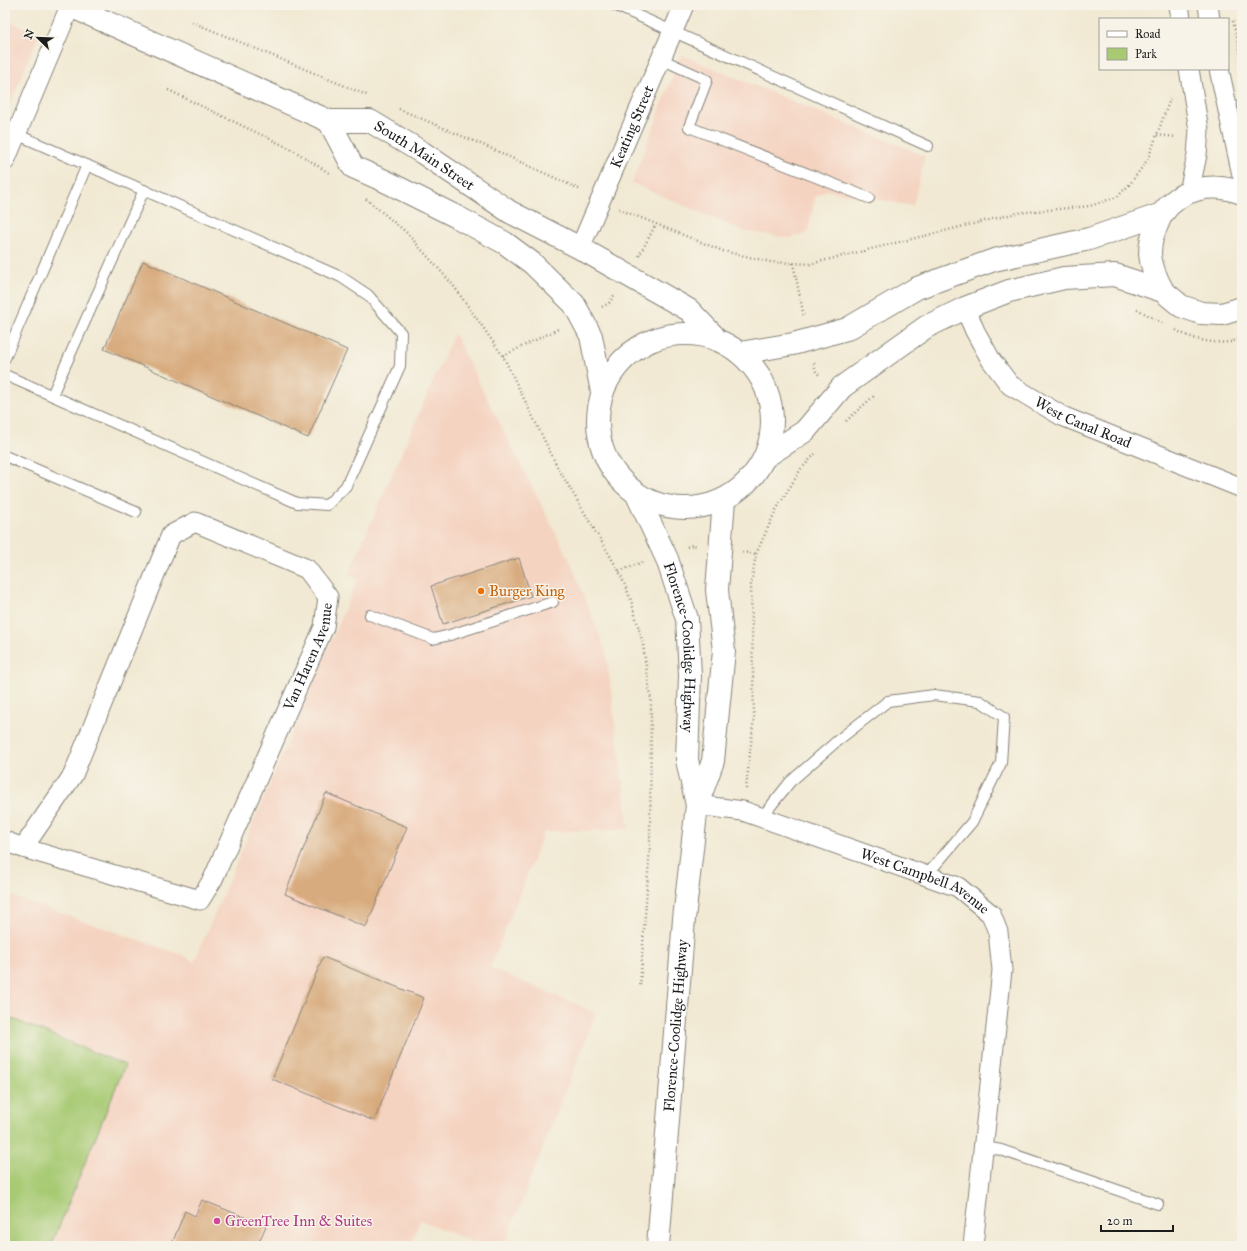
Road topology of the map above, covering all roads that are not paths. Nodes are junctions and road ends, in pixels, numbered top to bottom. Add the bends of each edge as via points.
1 (69, 5) edge
2 (614, 5) edge
3 (684, 5) edge
4 (1179, 5) edge
5 (1208, 5) edge
6 (1181, 18) edge
7 (1210, 18) edge
8 (673, 31) junction
9 (661, 59) junction
10 (1189, 70) edge
11 (1219, 70) edge
12 (329, 121) junction
13 (16, 134) junction
14 (928, 146) dead end
15 (5, 162) edge
16 (88, 165) junction
17 (1242, 175) edge
18 (144, 190) junction
19 (1189, 192) junction
20 (1242, 193) edge
21 (869, 198) dead end
22 (1162, 214) junction
23 (580, 248) junction
24 (1163, 292) junction
25 (965, 308) junction
26 (1242, 308) edge
27 (714, 336) junction
28 (740, 353) junction
29 (5, 358) edge
30 (5, 375) edge
31 (602, 392) junction
32 (52, 395) junction
33 (5, 456) edge
34 (765, 457) junction
35 (1242, 488) edge
36 (638, 495) junction
37 (724, 500) junction
38 (136, 512) dead end
39 (553, 602) dead end
40 (370, 615) dead end
41 (697, 805) junction
42 (762, 817) junction
43 (5, 841) edge
44 (23, 848) junction
45 (926, 876) junction
46 (985, 1147) junction
47 (1158, 1204) dead end
48 (658, 1246) edge
49 (973, 1246) edge

1 - 12 main road, South Main Street
1 - 13 street
2 - 8 lane
3 - 8 street, Keating Street
4 - 6 street
5 - 7 street
8 - 9 street, Keating Street
8 - 14 lane
9 - 21 lane via 707,80 689,127
9 - 23 street, Keating Street
10 - 19 street via 1199,130 1197,155
11 - 17 street
12 - 23 main road, South Main Street via 370,121 423,153 510,212
12 - 31 main road via 353,167 505,242 532,263 574,304 591,336
13 - 15 street
13 - 16 lane
16 - 18 lane
16 - 29 lane
18 - 32 lane
18 - 32 lane via 341,277 368,295 401,333 400,366 346,486 327,505 297,502
19 - 20 main road via 1217,187
19 - 22 main road via 1177,199
22 - 24 main road via 1153,233 1150,253 1154,274
22 - 28 main road via 1089,239 994,260 917,288 847,329 793,344
23 - 27 main road, South Main Street via 689,310
24 - 25 main road via 1115,275 1064,278 1008,291
24 - 26 main road via 1181,306 1201,314 1222,314
25 - 34 main road via 926,327 842,387 804,431
25 - 35 street, West Canal Road via 991,360 1010,385 1062,416
27 - 28 main road
27 - 31 main road via 670,335 648,342 628,354 613,371
28 - 34 main road via 759,375 770,401 772,429
30 - 32 lane
31 - 36 main road via 597,419 601,446 612,471
33 - 38 lane
34 - 37 main road via 748,482
36 - 37 main road via 673,508 695,509
36 - 41 main road, Florence-Coolidge Highway via 666,559 687,619 690,675 687,760
37 - 41 main road, Florence-Coolidge Highway via 717,590 724,651 713,761
39 - 40 lane via 450,636 433,639
41 - 42 street, West Campbell Avenue via 743,811
41 - 48 main road, Florence-Coolidge Highway via 679,970
42 - 45 street, West Campbell Avenue
42 - 45 lane via 790,782 837,740 888,701 934,695 980,701 1004,717 1001,763 972,822
43 - 44 street, Van Haren Avenue
44 - 44 street, Van Haren Avenue via 200,900 213,879 324,627 328,597 307,569 195,522 171,535 73,775
45 - 46 street, West Campbell Avenue via 958,887 991,914 998,932 1002,970
46 - 47 lane via 1001,1150
46 - 49 street, West Campbell Avenue

